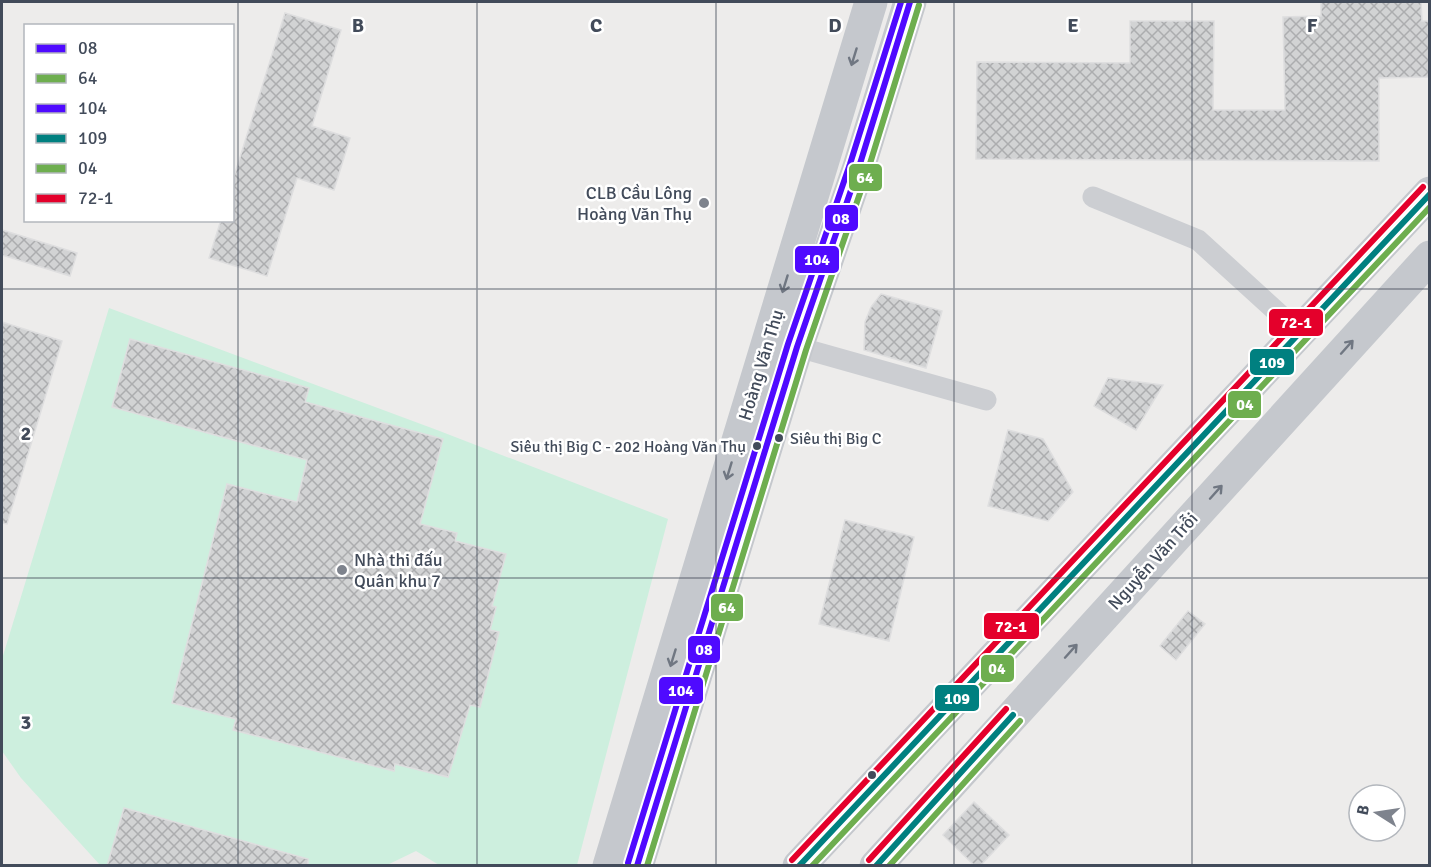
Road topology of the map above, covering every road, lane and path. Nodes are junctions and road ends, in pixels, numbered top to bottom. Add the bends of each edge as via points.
1 (871, 2) edge
2 (910, 2) edge
3 (1430, 194) edge
4 (1093, 197) dead end
5 (1430, 257) edge
6 (1299, 332) junction
7 (783, 344) junction
8 (986, 400) dead end
9 (1010, 641) junction
10 (1046, 678) junction
11 (609, 866) edge
12 (637, 866) edge
13 (799, 866) edge
14 (876, 866) edge

1 -> 7 main road, Hoàng Văn Thụ
2 - 7 main road, Hoàng Văn Thụ via 859,167
3 - 6 main road
4 - 6 street via 1198,240
10 -> 5 main road, Nguyễn Văn Trỗi
6 - 9 main road
7 - 8 street
7 -> 11 main road, Hoàng Văn Thụ
7 - 12 main road, Hoàng Văn Thụ
9 - 10 main road
9 - 13 main road
10 - 14 main road, Nguyễn Văn Trỗi

